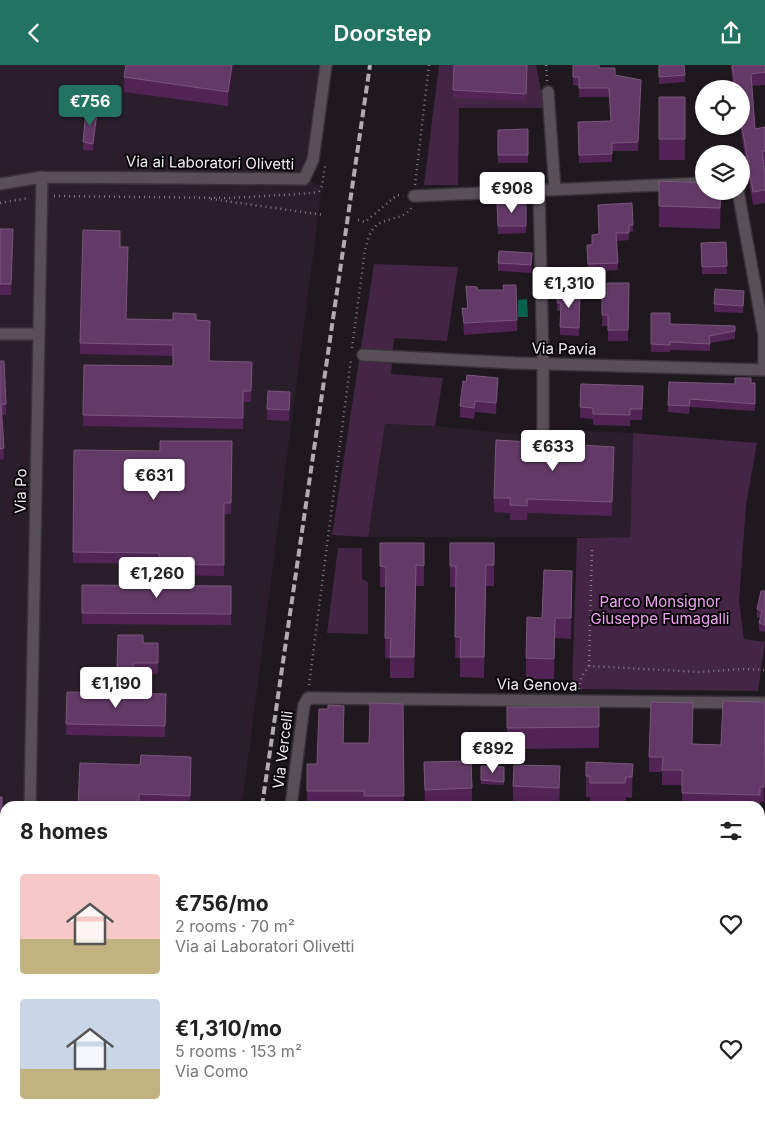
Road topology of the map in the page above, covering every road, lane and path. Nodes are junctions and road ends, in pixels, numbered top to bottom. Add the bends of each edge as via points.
1 (326, 65) edge
2 (429, 65) edge
3 (548, 92) dead end
4 (42, 177) junction
5 (695, 183) edge
6 (0, 185) edge
7 (539, 190) junction
8 (555, 190) junction
9 (414, 196) junction
10 (201, 197) dead end
11 (21, 199) dead end
12 (740, 200) edge
13 (0, 203) edge
14 (324, 215) dead end
15 (358, 220) dead end
16 (0, 334) edge
17 (40, 334) junction
18 (363, 355) dead end
19 (543, 363) junction
20 (764, 370) edge
21 (543, 432) dead end
22 (592, 546) dead end
23 (589, 666) junction
24 (765, 670) edge
25 (308, 698) junction
26 (576, 701) junction
27 (765, 703) edge
28 (30, 801) edge
29 (292, 801) edge

1 - 4 street, Via ai Laboratori Olivetti via 313,160 304,179
2 - 9 path
3 - 8 street
4 - 6 street, Via ai Laboratori Olivetti
4 - 17 street, Via Po
5 - 8 street
7 - 8 street
7 - 9 street
7 - 19 street
9 - 15 path via 397,195 366,221
9 - 25 path via 409,211 374,227 365,250
10 - 14 path
11 - 13 path
12 - 20 street via 764,335
16 - 17 street
17 - 28 street, Via Po
18 - 19 street, Via Pavia
19 - 20 street, Via Pavia
19 - 21 street
22 - 23 path
23 - 24 path via 700,672
23 - 26 path via 581,678
25 - 26 street, Via Genova
25 - 29 street, Via Vercelli via 304,705
26 - 27 street, Via Genova

